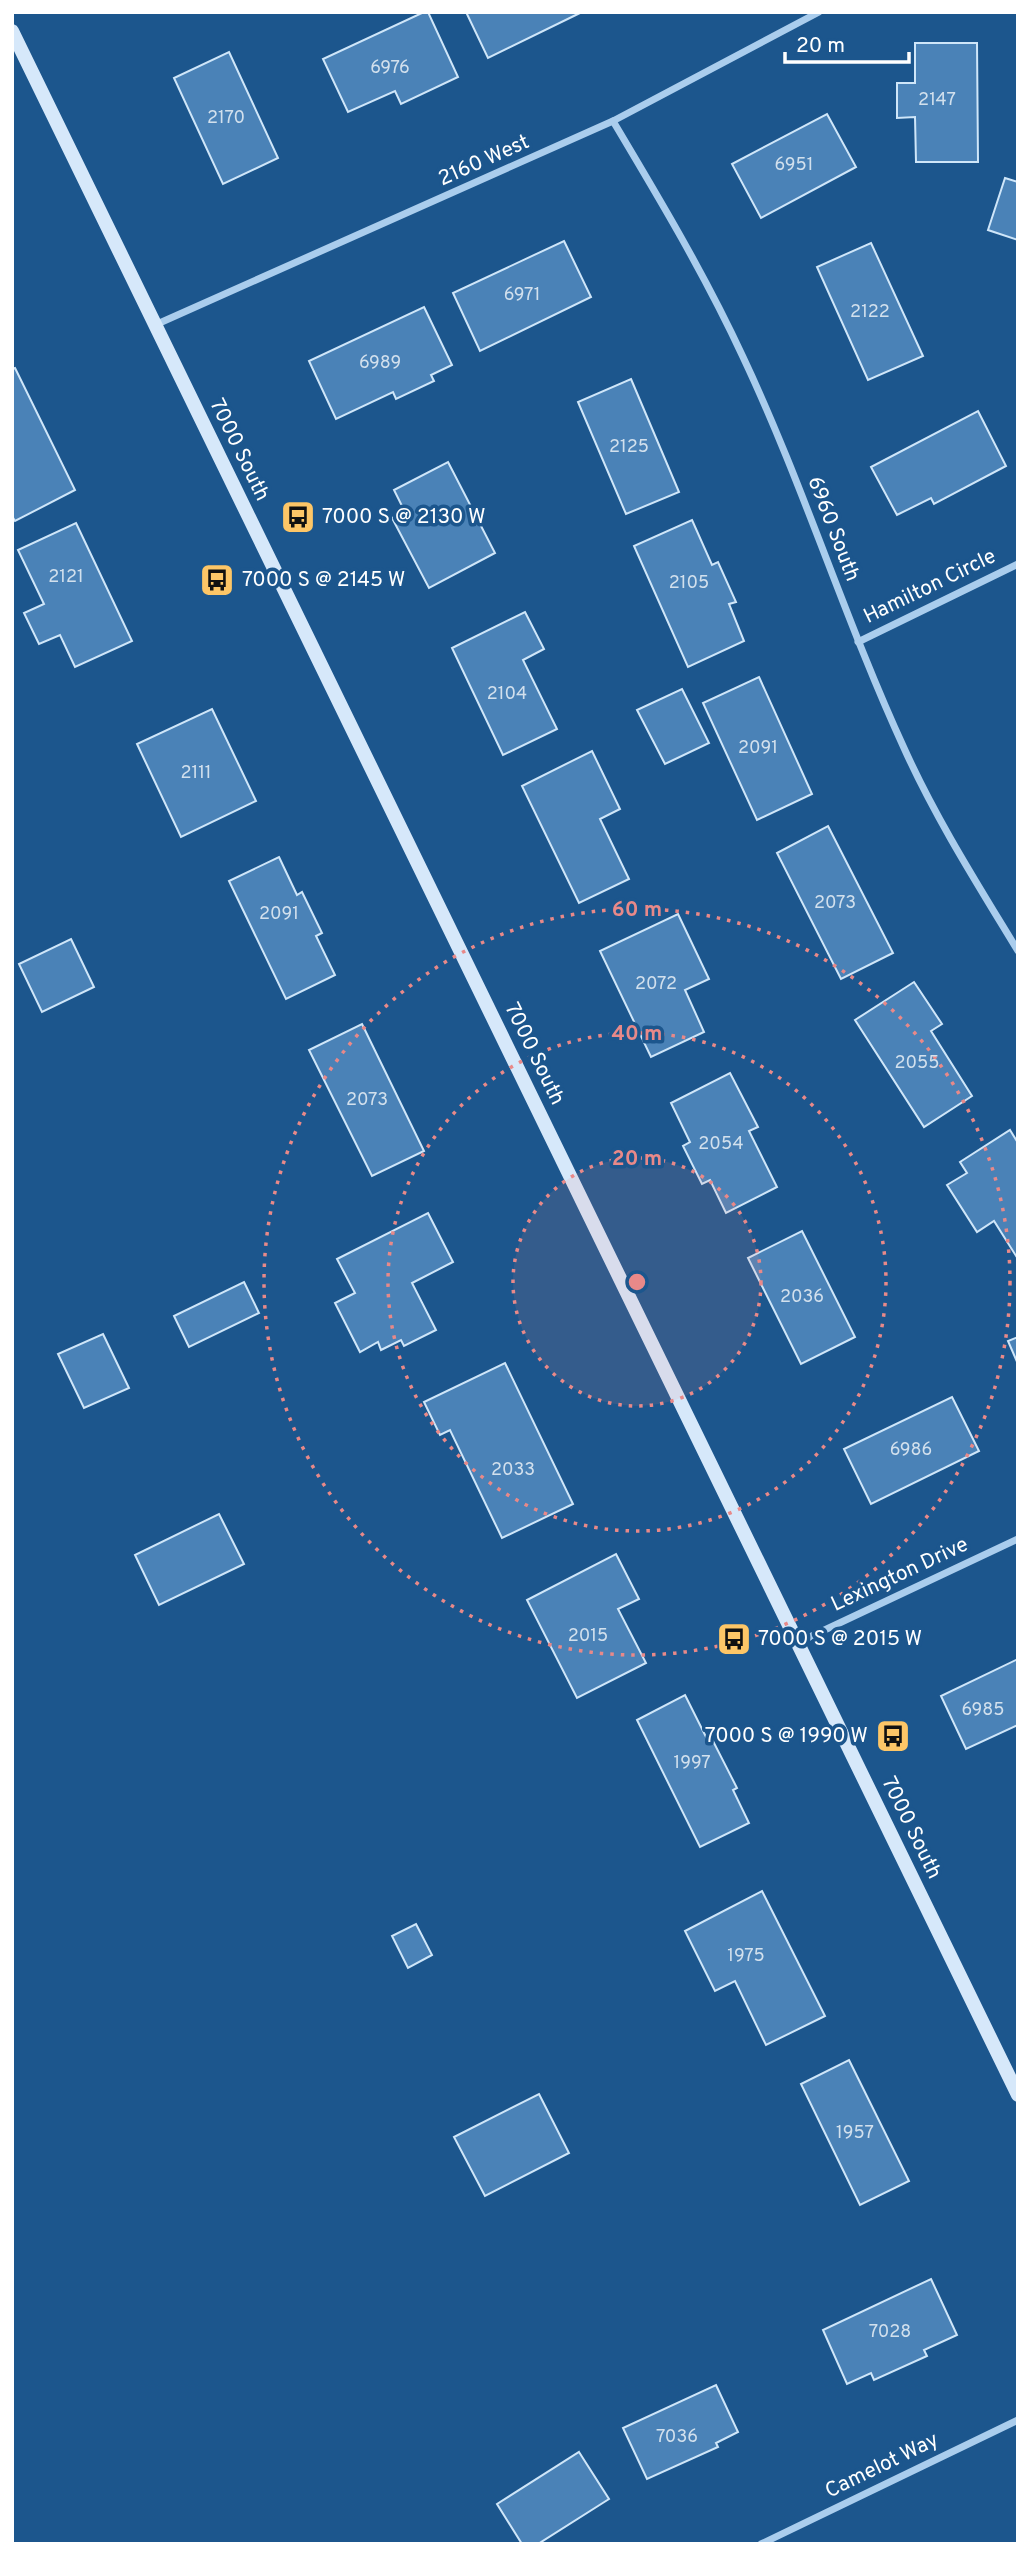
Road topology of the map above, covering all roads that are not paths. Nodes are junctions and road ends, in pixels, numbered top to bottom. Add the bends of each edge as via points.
1 (819, 12) edge
2 (12, 31) edge
3 (614, 121) junction
4 (155, 325) junction
5 (1018, 564) edge
6 (858, 642) junction
7 (1018, 951) edge
8 (1018, 1539) edge
9 (797, 1643) junction
10 (1016, 2089) edge
11 (1018, 2420) edge
12 (761, 2544) edge

1 - 3 street, 2160 West
2 - 4 main road, 7000 South
3 - 4 street, 2160 West
3 - 6 street, 6960 South via 691,252 744,358
4 - 9 main road, 7000 South
5 - 6 street, Hamilton Circle
6 - 7 street, 6960 South via 904,750
8 - 9 street, Lexington Drive
9 - 10 main road, 7000 South
11 - 12 street, Camelot Way

